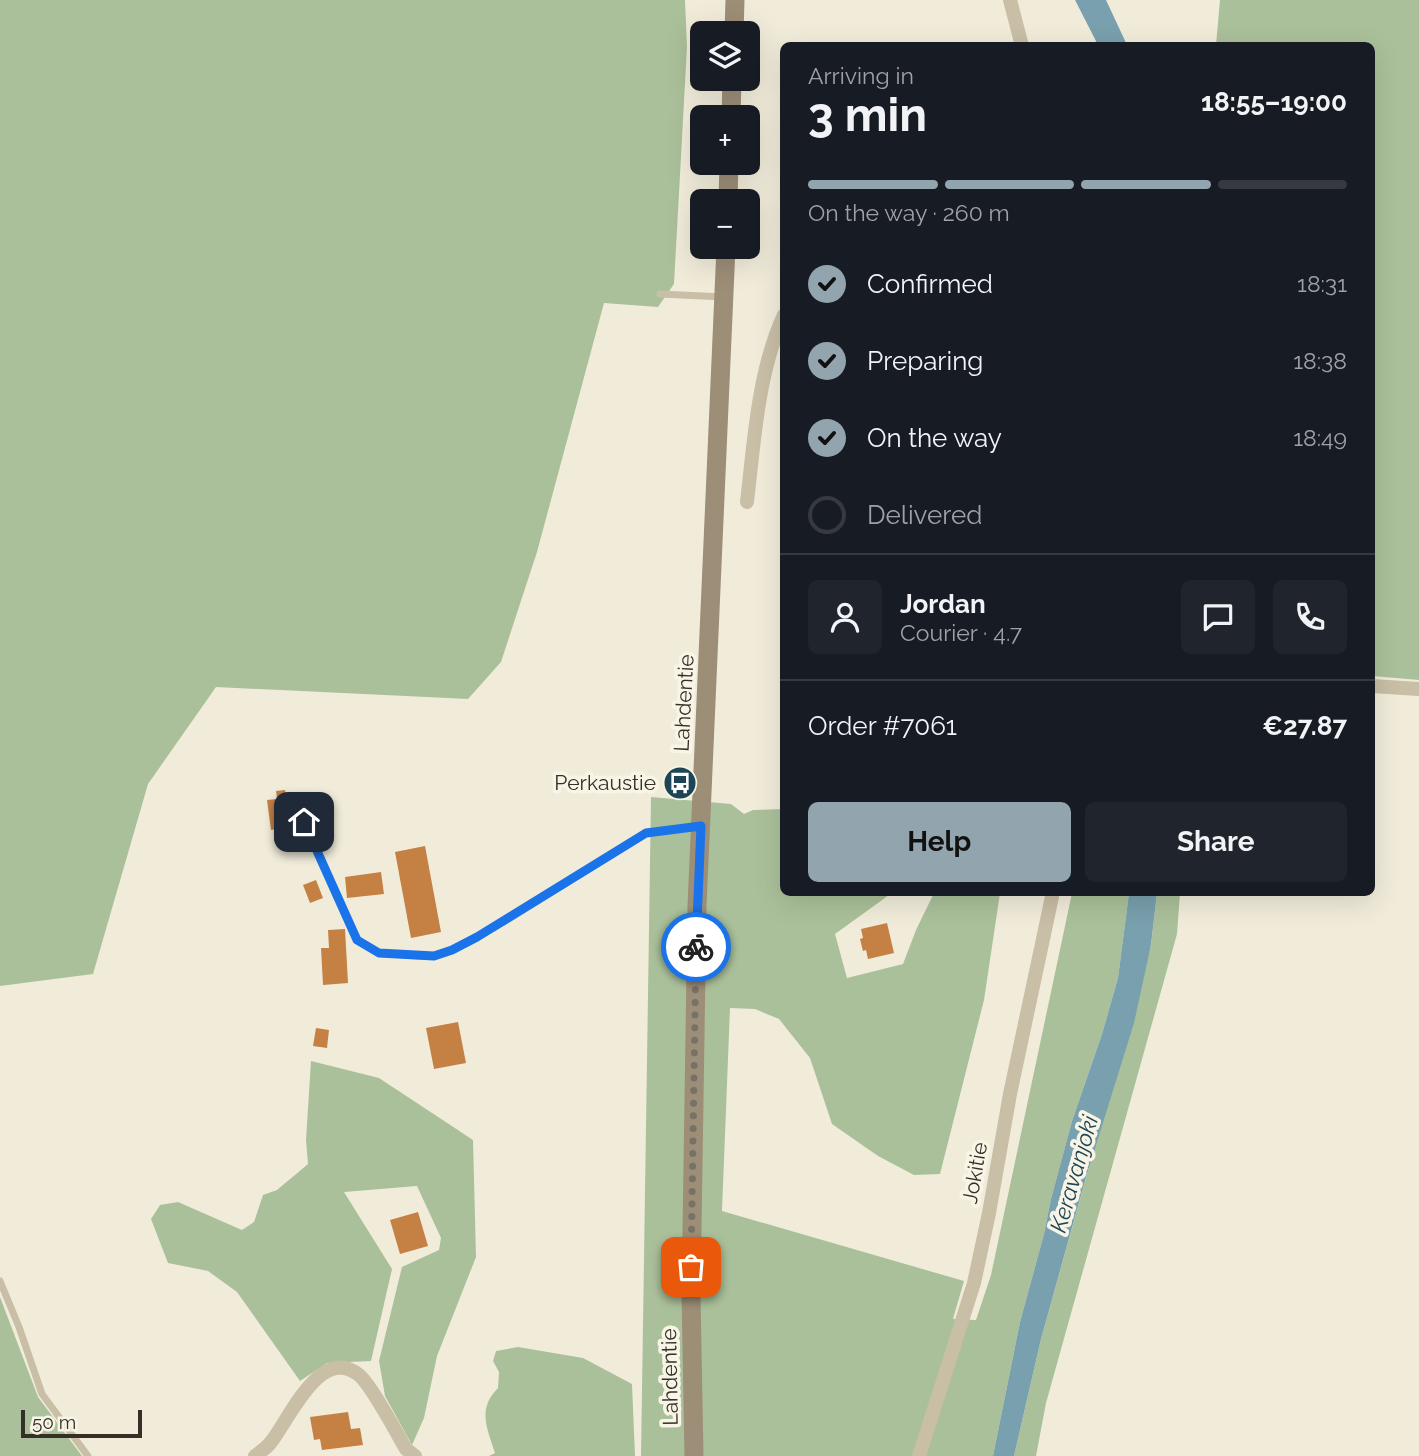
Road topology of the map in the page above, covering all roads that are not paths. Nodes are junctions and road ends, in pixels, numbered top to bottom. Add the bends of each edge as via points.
1 (735, 0) edge
2 (1010, 0) edge
3 (734, 21) edge
4 (1018, 42) edge
5 (726, 259) edge
6 (660, 294) dead end
7 (724, 297) junction
8 (780, 327) edge
9 (747, 502) dead end
10 (1375, 686) edge
11 (1419, 689) edge
12 (304, 822) dead end
13 (701, 826) junction
14 (1052, 896) edge
15 (0, 1281) edge
16 (88, 1456) edge
17 (254, 1456) edge
18 (415, 1456) edge
19 (694, 1456) edge
20 (919, 1456) edge

1 - 3 main road
2 - 4 street
5 - 7 main road, Lahdentie
6 - 7 lane
7 - 13 main road, Lahdentie
8 - 9 street via 755,429
10 - 11 street
12 - 13 lane via 357,940 379,953 418,956 452,950 646,833
13 - 19 main road, Lahdentie via 691,1295
14 - 20 street, Jokitie via 974,1283
15 - 16 lane via 42,1394
17 - 18 street via 270,1444 316,1378 344,1368 359,1375

